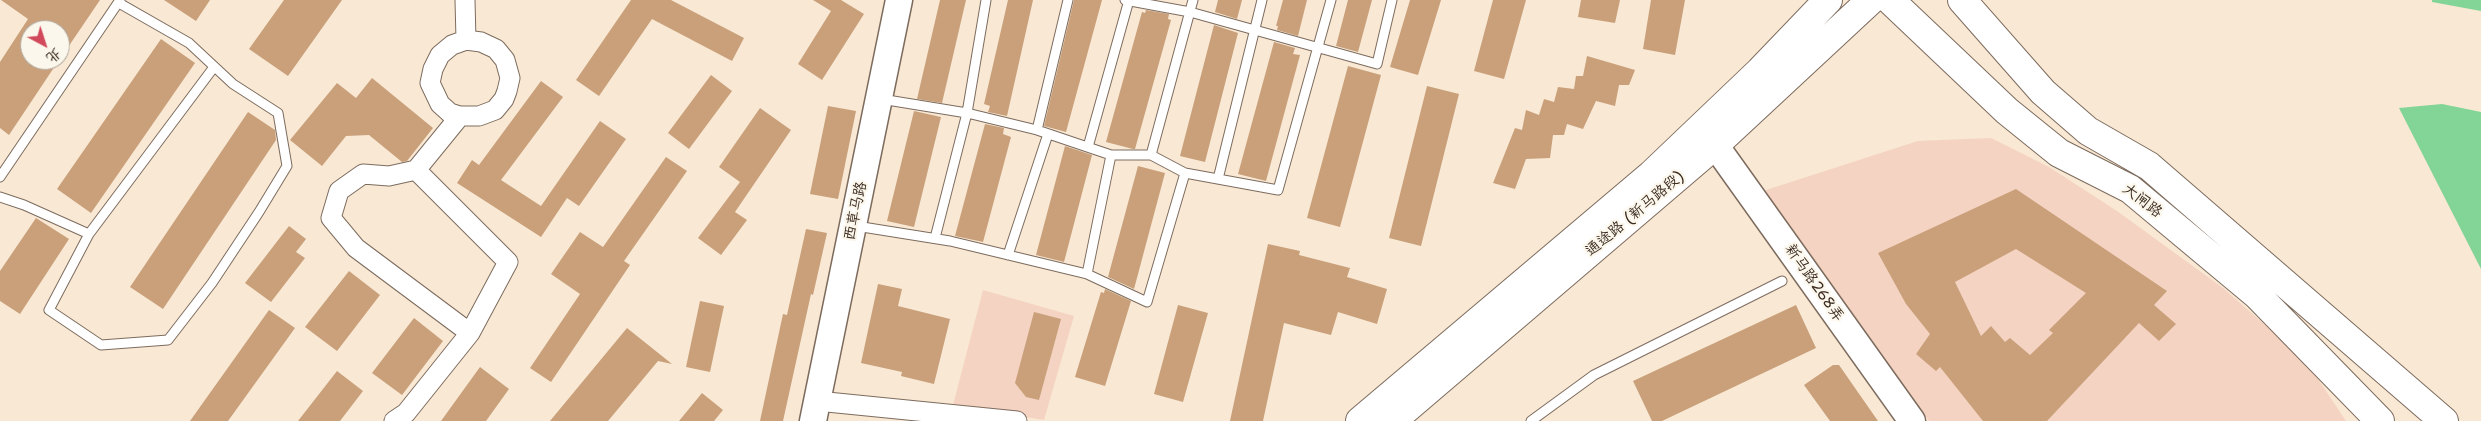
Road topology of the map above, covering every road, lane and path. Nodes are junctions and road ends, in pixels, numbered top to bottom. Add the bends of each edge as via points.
1 (464, 0) edge
2 (899, 0) edge
3 (986, 0) edge
4 (1068, 0) edge
5 (1128, 0) edge
6 (1193, 0) edge
7 (1262, 0) edge
8 (1331, 0) edge
9 (1392, 0) edge
10 (1828, 0) edge
11 (1871, 0) edge
12 (1890, 0) edge
13 (1962, 0) edge
14 (120, 1) edge
15 (1190, 12) junction
16 (1254, 30) junction
17 (466, 40) junction
18 (1317, 49) junction
19 (214, 67) junction
20 (879, 99) junction
21 (967, 113) junction
22 (460, 116) junction
23 (1037, 130) junction
24 (1048, 134) junction
25 (1716, 145) junction
26 (1088, 147) junction
27 (1111, 154) junction
28 (1151, 155) junction
29 (416, 170) junction
30 (1185, 173) junction
31 (0, 177) edge
32 (1218, 179) junction
33 (0, 197) edge
34 (853, 226) junction
35 (89, 234) junction
36 (935, 238) junction
37 (1008, 255) junction
38 (1086, 274) junction
39 (1782, 281) dead end
40 (470, 333) junction
41 (815, 411) edge
42 (394, 421) edge
43 (1017, 421) edge
44 (1360, 421) edge
45 (1392, 421) edge
46 (1531, 421) edge
47 (1912, 421) edge
48 (2380, 421) edge
49 (2444, 421) edge

1 - 17 street
2 - 20 street, 西草马路
3 - 21 lane
4 - 23 lane
5 - 15 lane
5 - 26 lane
6 - 15 lane
7 - 16 lane
8 - 18 lane
9 - 18 lane via 1377,64
10 - 44 main road, 通途路 (新马路段) via 1651,175
11 - 25 main road, 通途路 (新马路段)
12 - 48 main road, 大闸路 via 2007,111 2059,153 2130,189 2257,295
13 - 49 main road, 大闸路 via 2043,92 2088,131 2150,166
14 - 19 lane via 189,43
14 - 31 lane
15 - 16 lane
15 - 28 lane
16 - 18 lane
16 - 32 lane
17 - 22 street via 452,45 440,55 430,83 440,104 450,113
17 - 22 street via 496,49 505,60 510,78 504,99 495,110 479,116
18 - 32 lane via 1278,190
19 - 35 lane
19 - 35 lane via 278,113 287,166 212,282 168,340 101,345 49,310
20 - 21 lane
20 - 34 street, 西草马路
21 - 23 lane
21 - 36 lane
22 - 29 street
23 - 24 lane
24 - 26 lane
24 - 37 lane
25 - 45 main road, 通途路 (新马路段)
25 - 47 street, 新马路268弄
26 - 27 lane
27 - 28 lane
27 - 38 lane
28 - 30 lane
29 - 40 street via 508,262
29 - 40 street via 388,176 363,174 338,191 331,218 356,248
30 - 32 lane
30 - 38 lane via 1147,302
33 - 35 lane
34 - 36 lane
34 - 41 street, 西草马路
36 - 37 lane
37 - 38 lane
39 - 46 lane via 1594,376
40 - 42 street via 406,413
41 - 43 street

